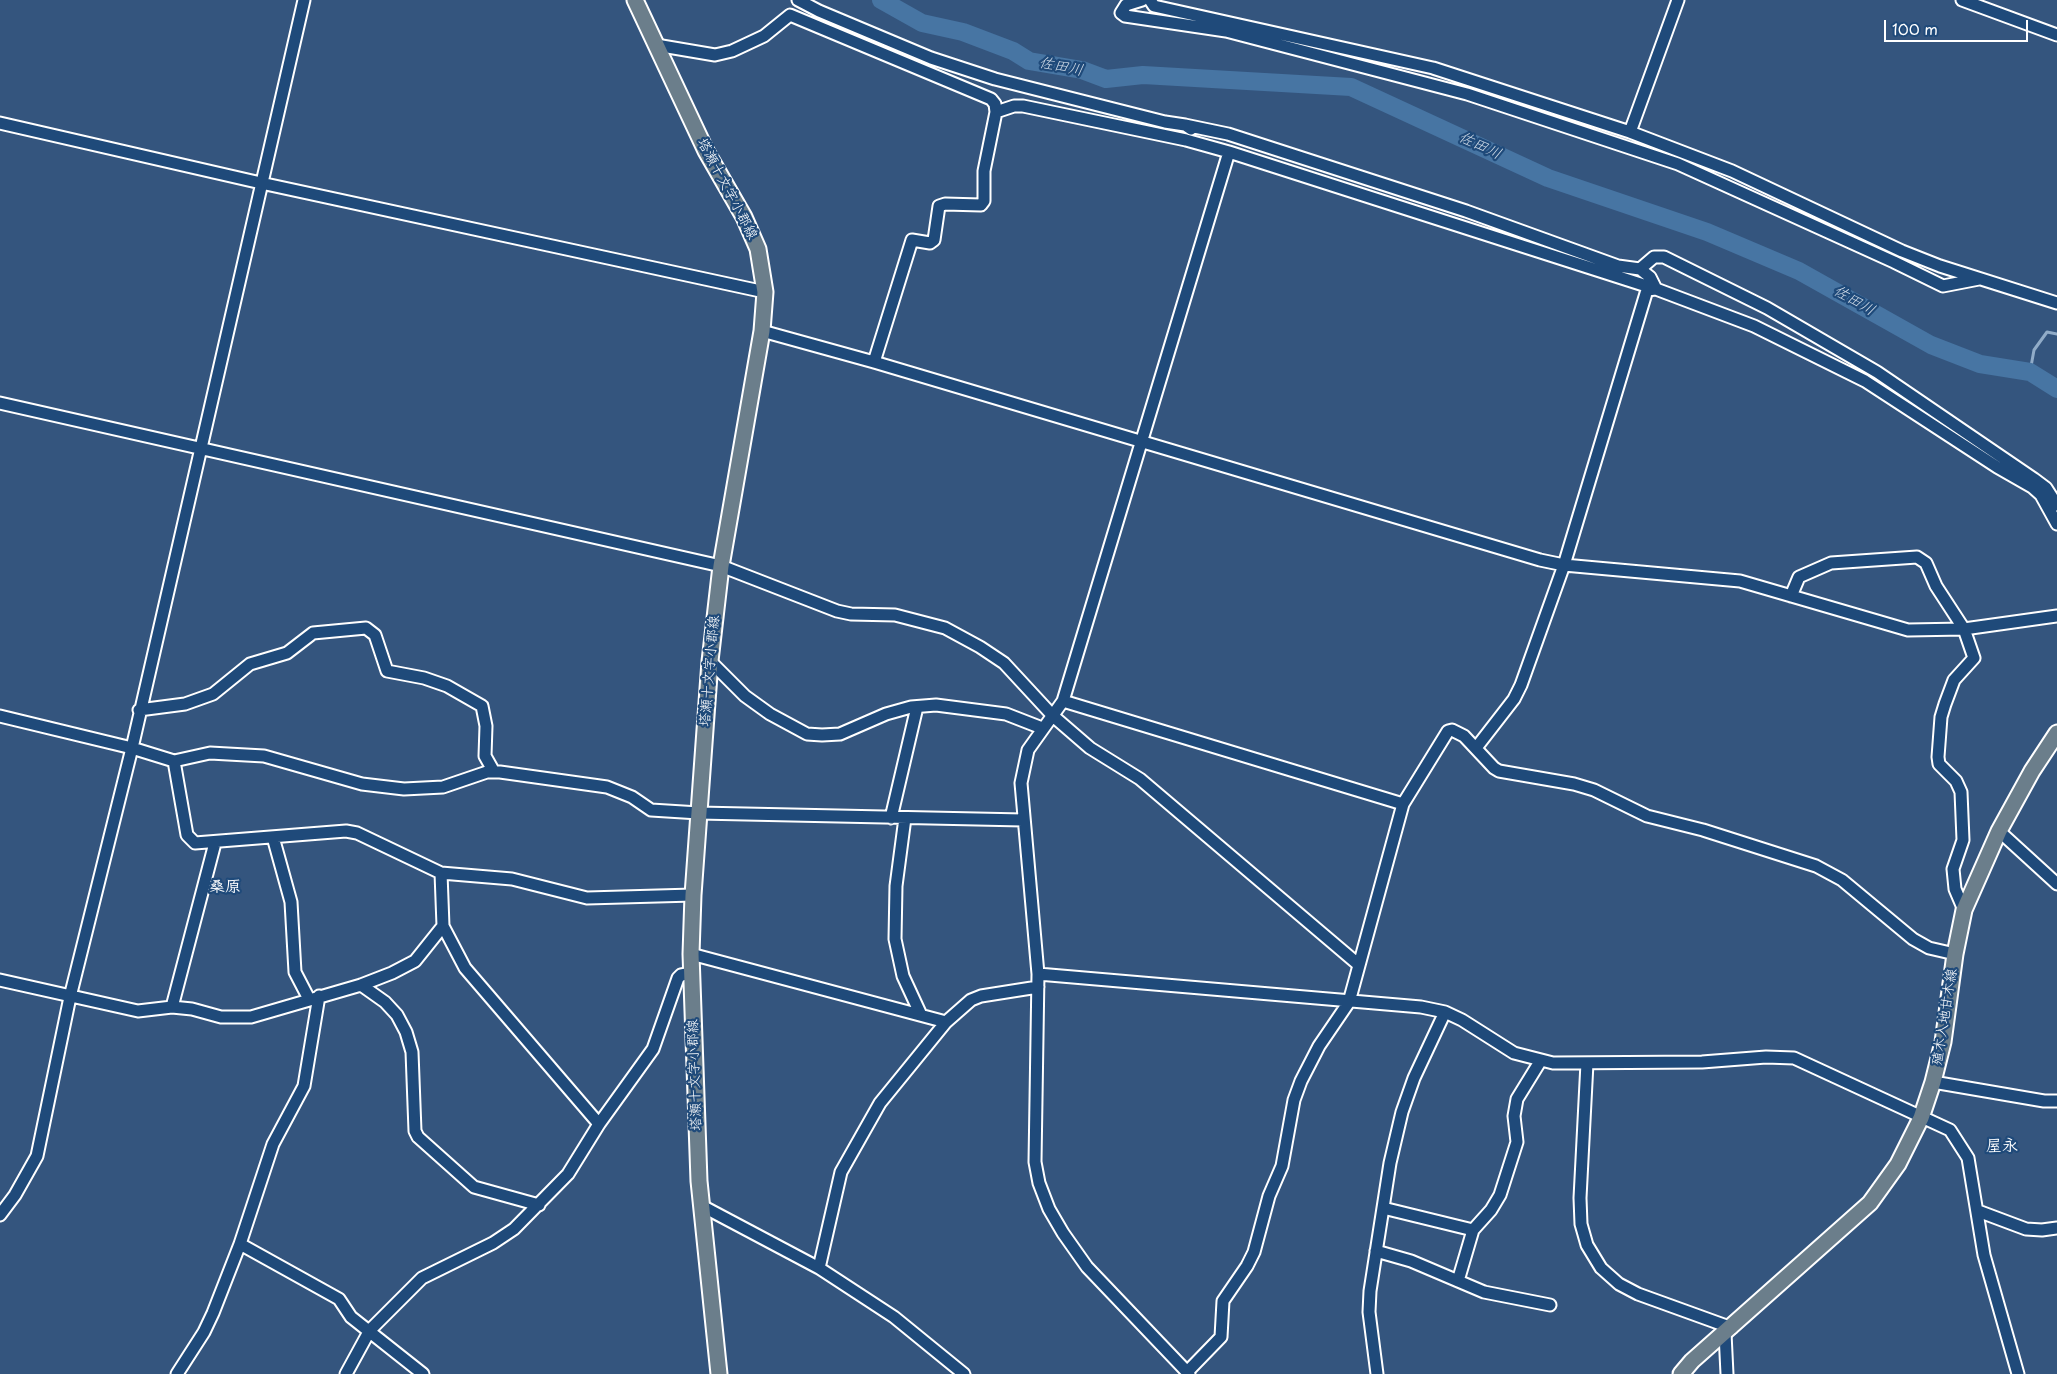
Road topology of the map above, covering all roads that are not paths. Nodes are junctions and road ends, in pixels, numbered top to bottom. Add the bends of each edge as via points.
1 (304, 0) edge
2 (635, 0) edge
3 (798, 0) edge
4 (1142, 0) edge
5 (1150, 0) edge
6 (1678, 0) edge
7 (1962, 0) edge
8 (2057, 35) edge
9 (656, 45) junction
10 (996, 112) junction
11 (0, 123) edge
12 (1185, 125) junction
13 (1630, 132) junction
14 (1229, 152) junction
15 (261, 183) junction
16 (1640, 269) junction
17 (1979, 279) junction
18 (1656, 289) junction
19 (764, 292) junction
20 (2057, 303) edge
21 (762, 331) junction
22 (874, 362) junction
23 (0, 403) edge
24 (1143, 443) junction
25 (200, 447) junction
26 (2057, 505) edge
27 (2057, 524) edge
28 (1564, 565) junction
29 (721, 566) junction
30 (1791, 596) junction
31 (2057, 616) edge
32 (1964, 629) junction
33 (710, 661) junction
34 (1063, 701) junction
35 (917, 707) junction
36 (139, 710) junction
37 (0, 716) edge
38 (1053, 716) junction
39 (1042, 728) junction
40 (2057, 733) edge
41 (132, 748) junction
42 (1476, 748) junction
43 (174, 760) junction
44 (494, 772) junction
45 (1403, 804) junction
46 (699, 813) junction
47 (891, 818) junction
48 (905, 818) junction
49 (1023, 820) junction
50 (1999, 831) junction
51 (273, 837) junction
52 (215, 843) junction
53 (441, 873) junction
54 (2057, 884) edge
55 (693, 895) junction
56 (1964, 910) junction
57 (443, 926) junction
58 (691, 954) junction
59 (1954, 954) junction
60 (1360, 965) junction
61 (692, 973) junction
62 (1038, 974) junction
63 (0, 980) edge
64 (362, 986) junction
65 (1038, 987) junction
66 (70, 997) junction
67 (314, 997) junction
68 (1349, 1002) junction
69 (172, 1007) junction
70 (1445, 1012) junction
71 (921, 1015) junction
72 (946, 1022) junction
73 (1541, 1060) junction
74 (1587, 1063) junction
75 (1933, 1082) junction
76 (2057, 1101) edge
77 (1921, 1118) junction
78 (599, 1124) junction
79 (539, 1205) junction
80 (702, 1206) junction
81 (1383, 1208) junction
82 (1978, 1211) junction
83 (0, 1215) edge
84 (2057, 1228) edge
85 (1473, 1230) junction
86 (240, 1244) junction
87 (1376, 1251) junction
88 (819, 1268) junction
89 (1458, 1281) junction
90 (1550, 1305) dead end
91 (370, 1330) junction
92 (1728, 1331) junction
93 (1188, 1373) edge
94 (177, 1374) edge
95 (346, 1374) edge
96 (423, 1374) edge
97 (719, 1374) edge
98 (964, 1374) edge
99 (1377, 1374) edge
100 (1681, 1374) edge
101 (1727, 1374) edge
102 (2018, 1374) edge

1 - 15 street
2 - 9 main road, 塔瀬十文字小郡線
3 - 12 street via 931,58 995,79
4 - 17 street via 1126,5 1121,12 1126,16 1226,31 1466,94 1678,164 1943,286
5 - 13 street via 1154,6 1433,68
6 - 13 street
7 - 8 street
9 - 10 street via 715,55 764,36 790,15 991,99
9 - 19 main road, 塔瀬十文字小郡線 via 758,249
10 - 14 street via 1023,106
10 - 22 street via 984,171 984,201 981,205 940,206 934,240 930,243 912,240
11 - 15 street
12 - 14 street
12 - 16 street via 1228,134 1466,211 1618,266
13 - 17 street via 1732,171 1902,251
14 - 18 street
14 - 24 street
15 - 19 street
15 - 25 street
16 - 18 street via 1650,277
16 - 26 street via 1654,257 1664,257 1815,334 1912,395 2034,479 2046,488
17 - 20 street
18 - 27 street via 1754,326 1865,381 2032,487 2041,495
18 - 28 street via 1647,290
19 - 21 main road, 塔瀬十文字小郡線
21 - 22 street
21 - 29 main road, 塔瀬十文字小郡線
22 - 24 street
23 - 25 street
24 - 28 street
24 - 34 street
25 - 29 street
25 - 36 street
28 - 30 street via 1720,578
28 - 42 street via 1521,685
29 - 33 main road, 塔瀬十文字小郡線
29 - 38 street via 851,614 895,615 944,628 980,646 1004,663
30 - 32 street via 1908,630
30 - 32 street via 1799,577 1831,564 1918,557 1926,563 1936,586
31 - 32 street
32 - 56 street via 1974,658 1954,680 1945,704 1938,757 1939,764 1956,781 1961,792 1963,840 1953,869
33 - 35 street via 745,696 807,734 840,734 886,714
33 - 46 main road, 塔瀬十文字小郡線
34 - 38 street
34 - 45 street
35 - 39 street via 936,705 1006,714
35 - 47 street
36 - 41 street
36 - 44 street via 185,704 213,694 250,664 287,653 312,633 366,628 375,635 387,671 447,686 482,706 486,726 485,756
37 - 41 street
38 - 39 street
38 - 60 street via 1090,748 1140,779
39 - 49 street via 1024,763 1021,784
40 - 50 main road, 殖木入地甘木線
41 - 43 street
41 - 66 street
42 - 45 street via 1458,732 1448,731
42 - 59 street via 1499,771 1574,784 1594,790 1647,816 1704,830 1816,866 1842,880 1913,939 1929,948
43 - 44 street via 210,753 264,756 362,784 404,789 455,784
43 - 52 street via 187,835 194,843
44 - 46 street via 587,782 621,792 651,810
45 - 60 street
46 - 47 street
46 - 55 main road, 塔瀬十文字小郡線
47 - 48 street
48 - 49 street
48 - 71 street via 896,886 895,939 903,976
49 - 62 street
50 - 54 street
50 - 56 main road, 殖木入地甘木線
51 - 52 street
51 - 53 street via 357,833
51 - 67 street via 291,902 295,972
52 - 69 street
53 - 55 street via 512,879 587,898
53 - 57 street
55 - 58 main road, 塔瀬十文字小郡線
56 - 59 main road, 殖木入地甘木線
57 - 64 street via 416,961
57 - 78 street via 465,968
58 - 61 main road, 塔瀬十文字小郡線
58 - 71 street
59 - 75 main road, 殖木入地甘木線 via 1943,1042
60 - 68 street
61 - 78 street via 678,978 654,1049
61 - 80 main road, 塔瀬十文字小郡線
62 - 65 street
62 - 68 street
63 - 66 street
64 - 67 street
64 - 79 street via 385,1002 406,1032 412,1052 415,1131 418,1138 474,1187
65 - 72 street via 981,996 971,1000
65 - 93 street via 1035,1162 1049,1209 1087,1267
66 - 69 street via 138,1011
66 - 83 street via 36,1156
67 - 69 street via 240,1018
67 - 86 street via 304,1086 273,1144
68 - 70 street
68 - 93 street via 1300,1081 1282,1166 1268,1196 1254,1252 1223,1301 1221,1337
70 - 73 street via 1514,1053
70 - 81 street via 1402,1112
71 - 72 street
72 - 88 street via 880,1103 841,1172
73 - 74 street
73 - 85 street via 1515,1105 1517,1142 1500,1195
74 - 77 street via 1794,1058
74 - 92 street via 1580,1198 1581,1224 1587,1245 1602,1268 1620,1284
75 - 76 street
75 - 77 main road, 殖木入地甘木線
77 - 82 street via 1950,1130 1968,1158
77 - 92 main road, 殖木入地甘木線 via 1898,1164 1870,1203
78 - 79 street via 568,1174
79 - 91 street via 514,1229 493,1243 422,1278
80 - 88 street
80 - 97 main road, 塔瀬十文字小郡線
81 - 85 street
81 - 87 street
82 - 84 street via 2026,1229
82 - 102 street via 1984,1255
85 - 89 street
86 - 91 street via 339,1299 351,1317
86 - 94 street via 204,1332
87 - 89 street via 1411,1261
87 - 99 street via 1369,1312
88 - 98 street via 894,1316
89 - 90 street via 1484,1292
91 - 95 street
91 - 96 street
92 - 100 main road, 殖木入地甘木線
92 - 101 street

